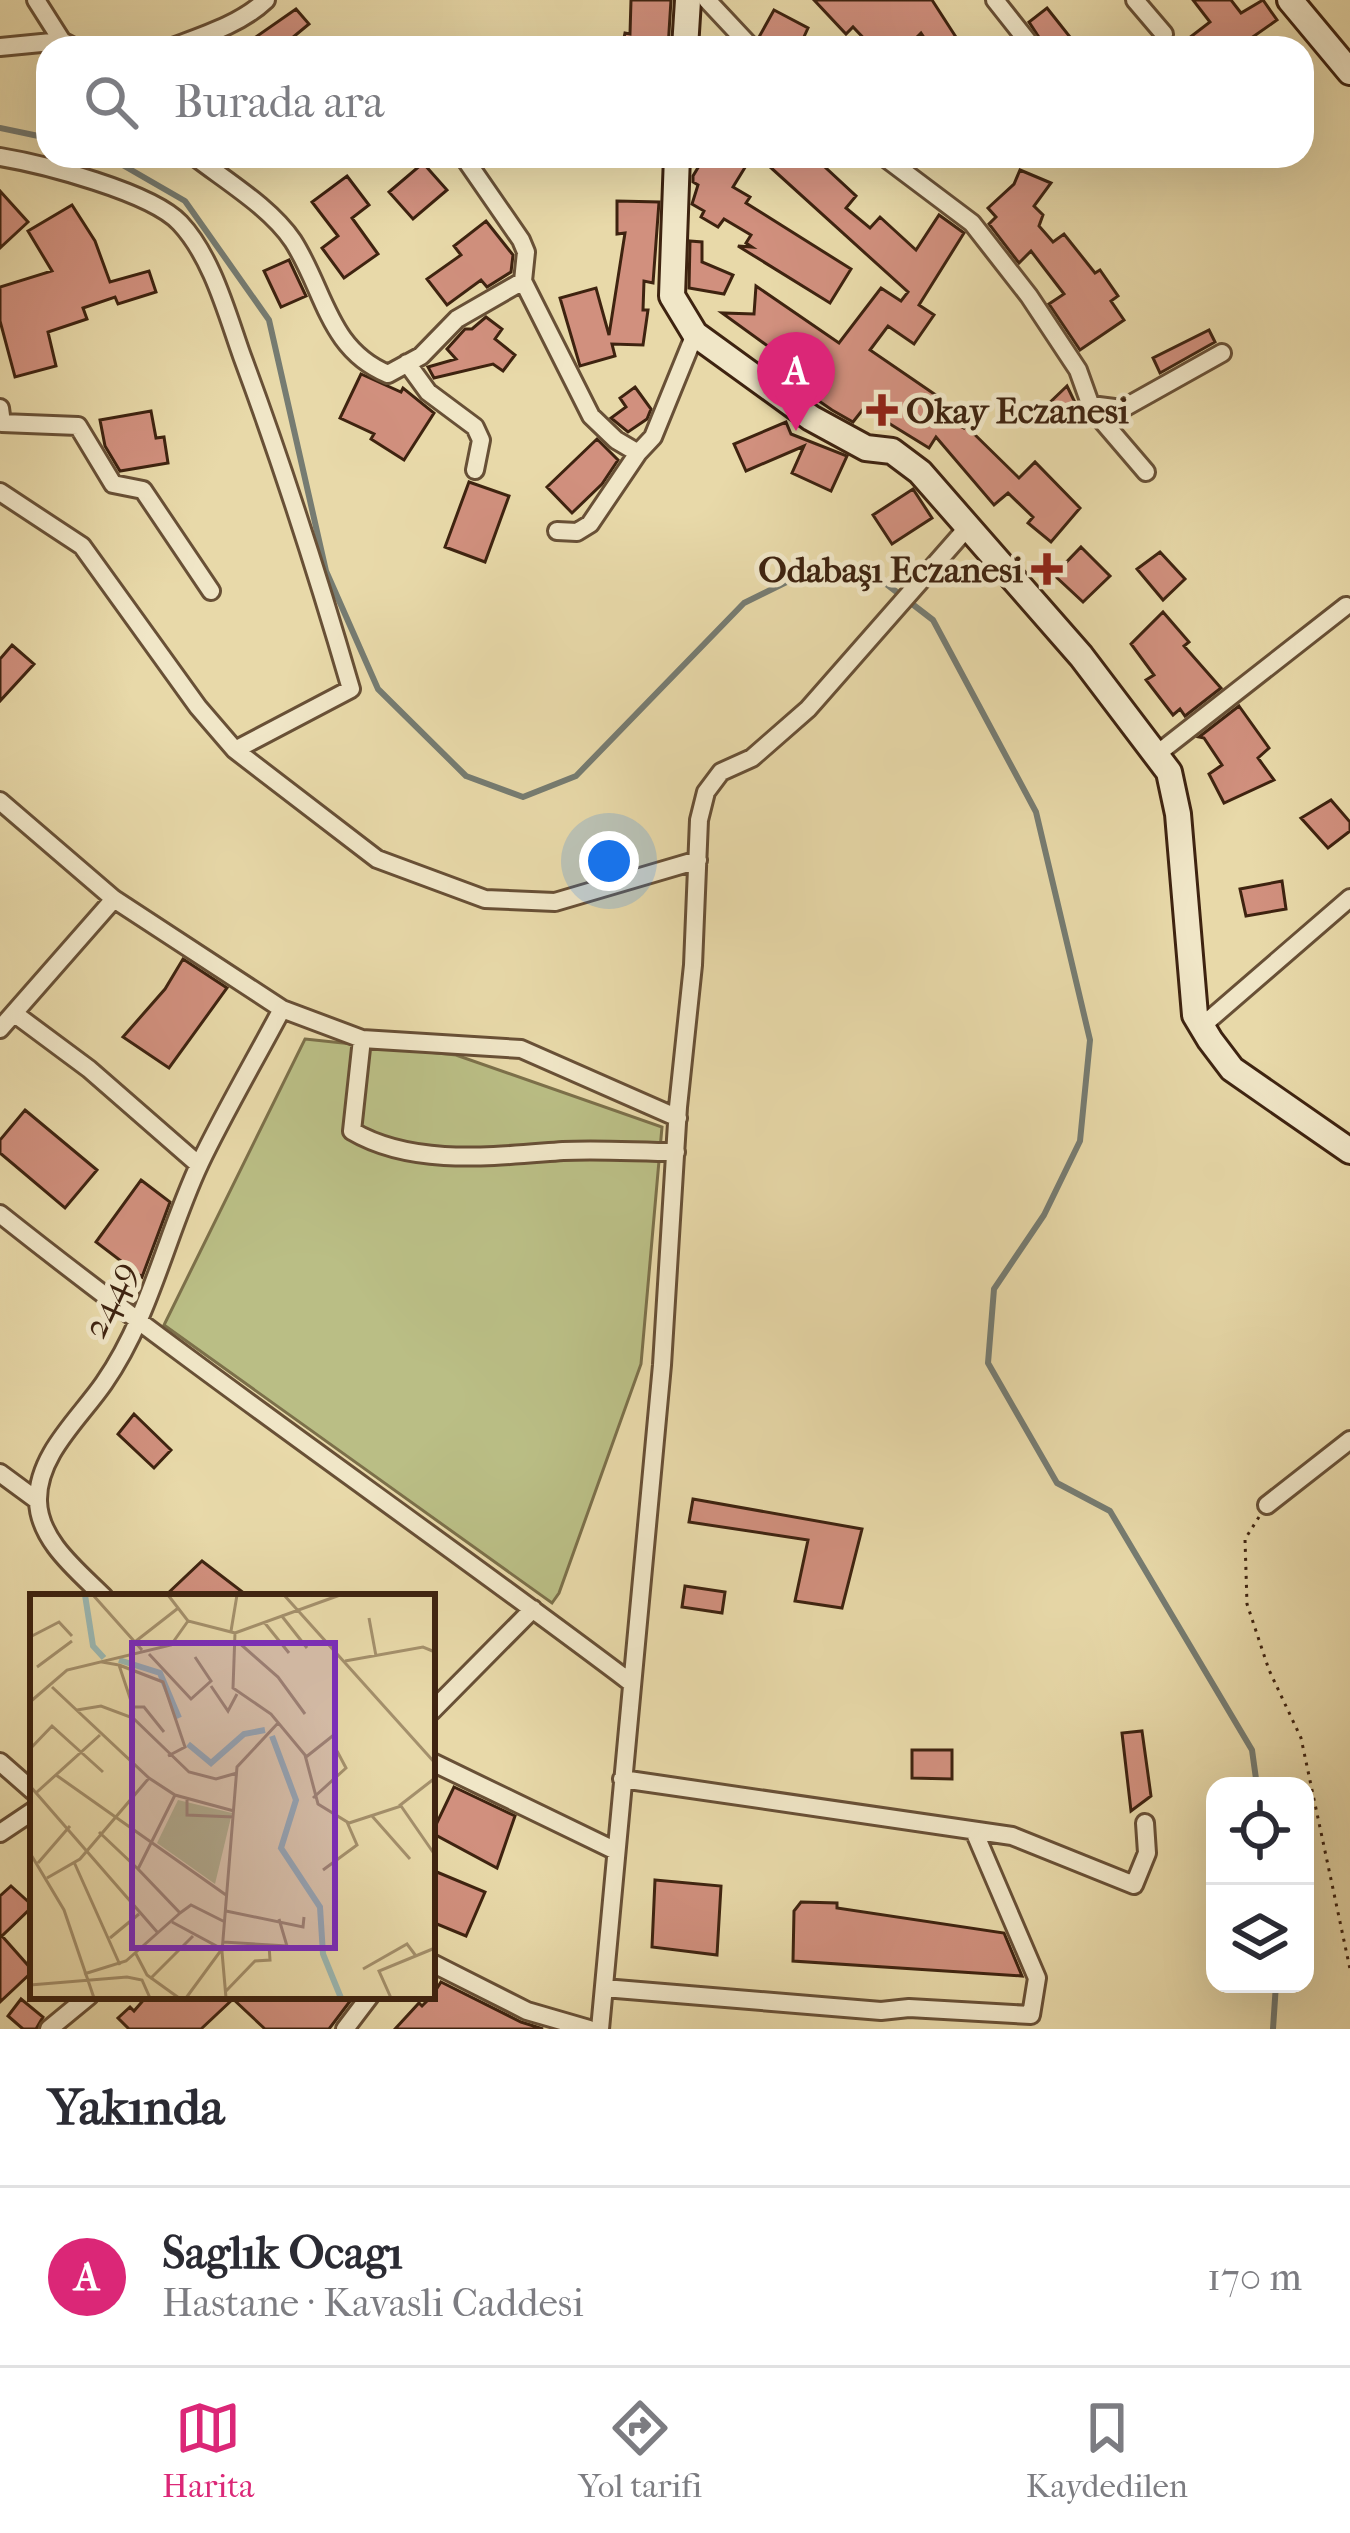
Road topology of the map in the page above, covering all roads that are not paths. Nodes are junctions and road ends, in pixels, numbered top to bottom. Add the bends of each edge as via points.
1 (36, 0) edge
2 (266, 0) edge
3 (688, 0) edge
4 (707, 0) edge
5 (995, 0) edge
6 (1135, 0) edge
7 (1290, 0) edge
8 (1164, 34) dead end
9 (62, 36) edge
10 (199, 36) edge
11 (686, 36) edge
12 (741, 36) edge
13 (1024, 36) edge
14 (36, 46) edge
15 (0, 47) edge
16 (1350, 71) edge
17 (0, 157) edge
18 (36, 163) edge
19 (52, 168) edge
20 (208, 168) edge
21 (471, 168) edge
22 (676, 168) edge
23 (899, 168) edge
24 (523, 281) junction
25 (695, 334) junction
26 (1222, 353) dead end
27 (407, 363) junction
28 (1091, 405) junction
29 (0, 408) edge
30 (638, 453) junction
31 (476, 470) dead end
32 (1146, 472) dead end
33 (0, 492) edge
34 (967, 528) junction
35 (557, 531) dead end
36 (212, 591) dead end
37 (1346, 606) dead end
38 (235, 750) junction
39 (1157, 754) junction
40 (0, 801) edge
41 (698, 860) junction
42 (1350, 898) edge
43 (114, 899) junction
44 (282, 1009) junction
45 (15, 1014) junction
46 (1202, 1026) junction
47 (0, 1029) edge
48 (362, 1039) junction
49 (677, 1118) junction
50 (1350, 1150) edge
51 (676, 1152) junction
52 (200, 1165) junction
53 (0, 1214) edge
54 (136, 1322) junction
55 (1350, 1440) edge
56 (0, 1473) edge
57 (38, 1501) junction
58 (1267, 1504) road end
59 (101, 1594) edge
60 (533, 1609) junction
61 (630, 1682) junction
62 (435, 1709) edge
63 (0, 1762) edge
64 (435, 1763) edge
65 (622, 1779) junction
66 (30, 1788) edge
67 (30, 1813) edge
68 (1145, 1822) dead end
69 (974, 1831) junction
70 (0, 1833) edge
71 (616, 1851) junction
72 (435, 1965) edge
73 (604, 1988) junction
74 (85, 1999) edge
75 (368, 1999) edge
76 (910, 2008) junction
77 (49, 2029) edge
78 (345, 2029) edge
79 (589, 2029) edge
80 (600, 2029) edge
81 (911, 2029) edge

1 - 9 street
2 - 10 street
3 - 11 street
4 - 12 street
5 - 13 street
6 - 8 street
7 - 16 street
14 - 15 street
17 - 18 street
19 - 38 street via 118,189 179,221 222,302 301,516 351,689
20 - 27 street via 291,238 341,341 388,374
21 - 24 street via 521,240
22 - 25 street via 672,296
23 - 28 street via 972,223 1078,370
24 - 27 street via 457,319
24 - 30 street via 591,416
25 - 30 street
25 - 34 street via 811,418 866,448 892,451
26 - 28 street via 1122,409
27 - 31 street via 428,392 475,428
28 - 32 street
29 - 36 street via 2,423 78,426 113,484 143,490
30 - 35 street via 590,524
33 - 38 street via 82,546
34 - 39 street
34 - 41 street via 808,709 752,758 722,772 706,792
37 - 39 street
38 - 41 street via 377,859 484,899 554,902
39 - 46 street via 1178,814
40 - 43 street
41 - 49 street
42 - 46 street
43 - 44 street
43 - 45 street
44 - 48 street
44 - 52 street, 2449
45 - 47 street
45 - 52 street
46 - 50 street via 1232,1070
48 - 49 street via 520,1049
48 - 51 street via 352,1131 366,1140 459,1156
49 - 51 street
51 - 61 street
52 - 54 street, 2449
53 - 54 street
54 - 57 street, 2449 via 107,1379 56,1446
54 - 60 street
55 - 58 street
56 - 57 street
57 - 59 street via 43,1528
60 - 61 street
60 - 62 street
61 - 65 street
63 - 66 street
64 - 71 street
65 - 69 street
65 - 71 street
67 - 70 street
68 - 69 street via 1147,1853 1134,1885 1012,1836
69 - 76 street via 1037,1978 1031,2015
71 - 73 street
72 - 79 street via 527,2011
73 - 76 street
73 - 80 street
74 - 77 street
75 - 78 street
76 - 81 street

